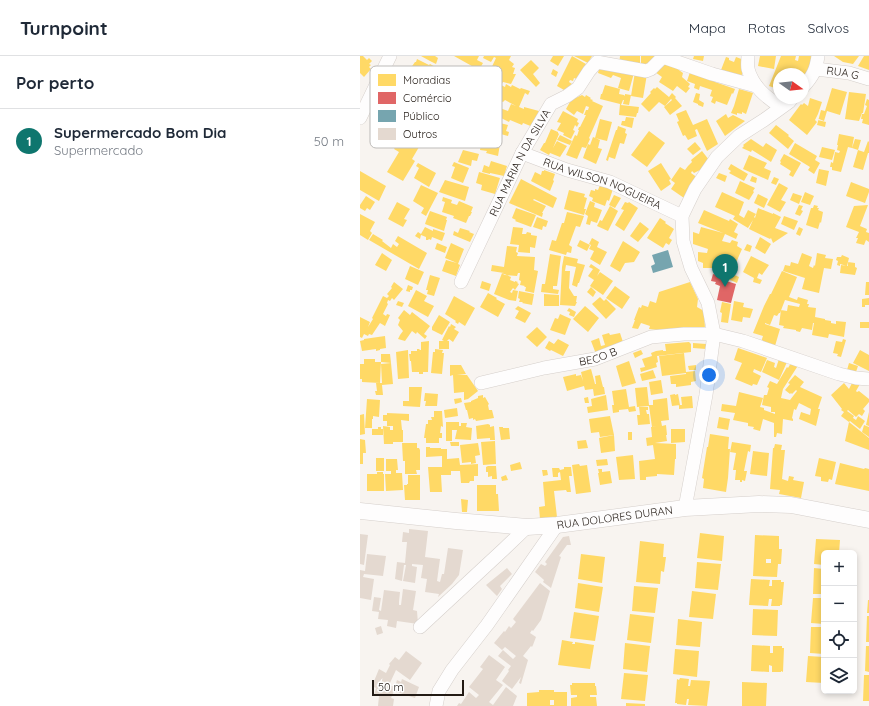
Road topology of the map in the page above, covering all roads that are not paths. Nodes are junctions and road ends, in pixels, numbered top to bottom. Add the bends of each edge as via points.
1 (390, 56) edge
2 (748, 56) edge
3 (818, 56) edge
4 (385, 66) edge
5 (816, 69) junction
6 (869, 79) edge
7 (809, 80) edge
8 (756, 86) junction
9 (370, 93) edge
10 (360, 97) edge
11 (370, 98) edge
12 (785, 104) edge
13 (781, 107) junction
14 (360, 118) edge
15 (522, 153) junction
16 (682, 216) junction
17 (461, 282) dead end
18 (714, 334) junction
19 (869, 379) edge
20 (481, 383) dead end
21 (685, 508) junction
22 (360, 512) edge
23 (869, 520) edge
24 (557, 526) junction
25 (527, 527) junction
26 (420, 627) dead end
27 (436, 706) edge

1 - 4 street
2 - 8 street via 748,68
3 - 5 street
5 - 6 street, RUA G
5 - 7 street
8 - 13 street
8 - 15 street, RUA MARIA N DA SILVA via 663,57 646,72 597,62 578,88 551,104
9 - 10 street
11 - 14 street
12 - 13 street
13 - 16 street via 739,136 717,157 695,189
15 - 16 street, RUA WILSON NOGUEIRA via 567,170 610,182
15 - 17 street, RUA MARIA N DA SILVA
16 - 18 street via 683,240 691,268 708,303
18 - 19 street, BECO B via 743,341 839,374
18 - 20 street, BECO B via 651,337 595,359
18 - 21 street via 706,395
21 - 23 street, RUA DOLORES DURAN via 791,505
21 - 24 street, RUA DOLORES DURAN
22 - 25 street, RUA DOLORES DURAN
24 - 25 street, RUA DOLORES DURAN
24 - 27 street via 488,625 452,670 439,691
25 - 26 street

